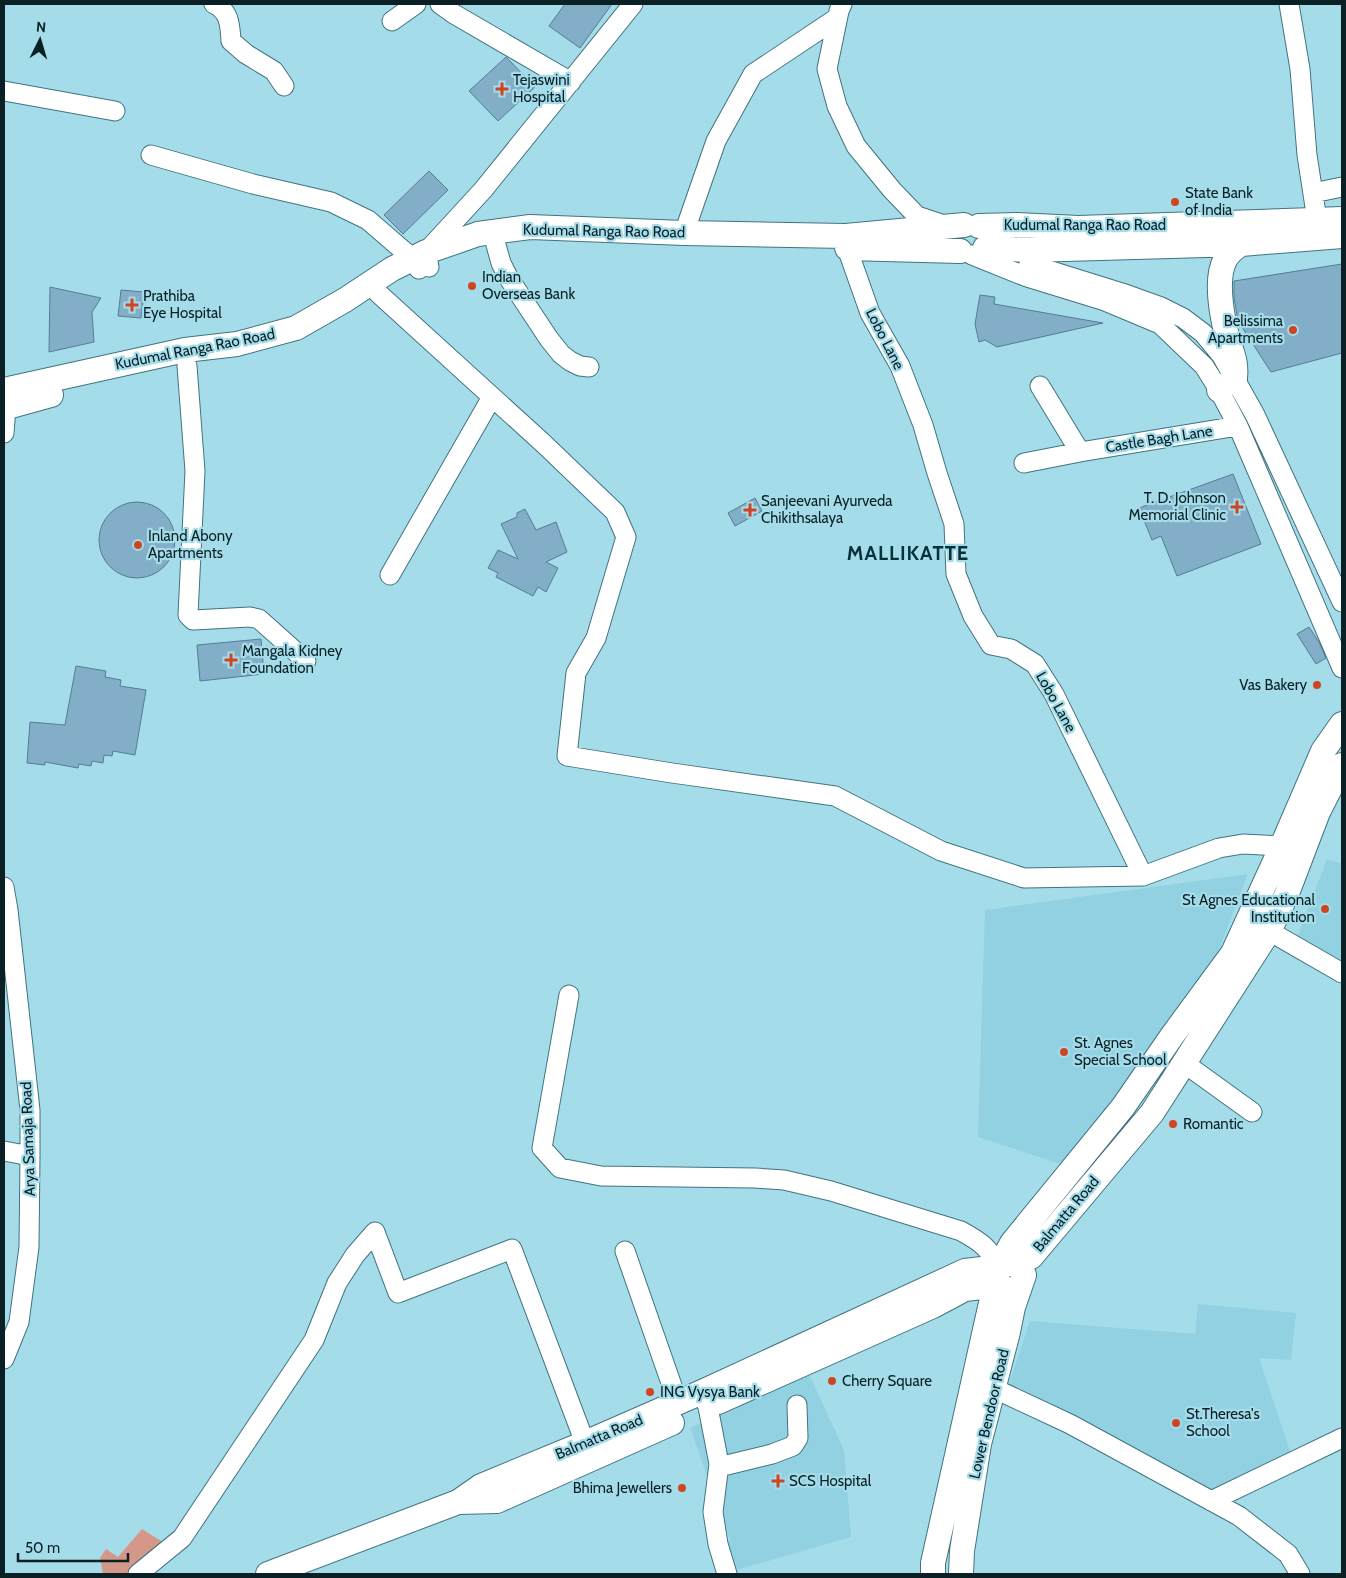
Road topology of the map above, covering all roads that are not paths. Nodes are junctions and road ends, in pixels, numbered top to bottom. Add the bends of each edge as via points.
1 (214, 4) edge
2 (416, 4) edge
3 (440, 4) edge
4 (633, 4) edge
5 (1289, 4) edge
6 (840, 11) edge
7 (392, 21) dead end
8 (570, 82) junction
9 (284, 86) dead end
10 (4, 91) edge
11 (115, 112) dead end
12 (151, 155) dead end
13 (1342, 187) edge
14 (1313, 193) junction
15 (1342, 219) edge
16 (1326, 232) edge
17 (684, 233) junction
18 (970, 240) junction
19 (1241, 244) junction
20 (496, 245) junction
21 (847, 248) junction
22 (422, 262) junction
23 (378, 293) junction
24 (187, 366) junction
25 (589, 367) dead end
26 (1227, 384) junction
27 (1040, 386) dead end
28 (492, 397) junction
29 (5, 398) edge
30 (1238, 426) junction
31 (4, 433) edge
32 (1080, 452) junction
33 (1024, 463) dead end
34 (390, 575) dead end
35 (1342, 602) edge
36 (306, 661) dead end
37 (1342, 668) edge
38 (1342, 724) edge
39 (1342, 765) edge
40 (1334, 799) edge
41 (1282, 846) junction
42 (1143, 876) junction
43 (4, 887) edge
44 (1269, 931) junction
45 (1342, 973) edge
46 (569, 995) dead end
47 (1184, 1063) junction
48 (1252, 1112) dead end
49 (4, 1151) edge
50 (30, 1156) junction
51 (625, 1251) dead end
52 (1030, 1257) junction
53 (996, 1278) junction
54 (1019, 1290) junction
55 (4, 1359) edge
56 (994, 1388) junction
57 (705, 1400) junction
58 (678, 1403) junction
59 (797, 1405) dead end
60 (1342, 1438) edge
61 (585, 1443) junction
62 (719, 1464) junction
63 (1211, 1501) junction
64 (458, 1502) junction
65 (138, 1574) edge
66 (268, 1574) edge
67 (727, 1574) edge
68 (933, 1574) edge
69 (961, 1574) edge
70 (1300, 1574) edge

1 - 9 street via 222,8 230,22 231,41 274,71
2 - 7 street
3 - 8 street
4 - 8 street
5 - 14 street via 1300,69
6 - 17 street via 753,74 716,141
6 - 18 street via 827,69 837,106 856,146 917,216
8 - 22 street
10 - 11 street
12 - 22 street via 331,202 368,220
13 - 14 street
14 - 16 street
15 - 16 main road, Kudumal Ranga Rao Road
16 - 18 main road, Kudumal Ranga Rao Road via 1017,225
16 - 19 main road
17 - 18 main road, Kudumal Ranga Rao Road via 846,236 920,228
17 - 22 main road, Kudumal Ranga Rao Road via 530,228 478,234
18 - 19 main road via 1030,250
18 - 21 main road
18 - 26 street via 1161,307 1183,318 1203,333 1222,356
19 - 26 main road via 1224,261 1220,291 1227,336 1236,366
20 - 21 main road via 547,240
20 - 22 main road
20 - 25 street via 508,277 549,339 570,361
21 - 42 street, Lobo Lane via 870,313 900,366 923,425 954,524 956,574 973,616 991,645 1011,649 1035,664 1054,694
22 - 23 main road via 404,278
22 - 29 main road, Kudumal Ranga Rao Road via 392,269 296,328 237,344 185,350
23 - 24 main road via 318,332 292,343
23 - 28 street
24 - 29 main road via 28,400
24 - 36 street via 195,471 188,616 193,620 259,619
26 - 30 street
26 - 35 street via 1255,415
27 - 32 street
28 - 34 street
28 - 42 street via 615,512 626,537 596,638 576,673 567,756 835,796 941,851 1024,878
29 - 31 street
30 - 32 street, Castle Bagh Lane
30 - 37 street
32 - 33 street, Castle Bagh Lane
38 - 41 main road via 1322,751
39 - 40 main road, Balmatta Road
40 - 44 main road, Balmatta Road via 1318,812
41 - 42 street via 1243,844 1219,848
41 - 53 main road via 1233,953 1122,1107 1012,1243
43 - 50 street, Arya Samaja Road via 30,1110
44 - 45 street
44 - 47 main road, Balmatta Road
46 - 53 street via 542,1148 560,1168 602,1176 784,1180 831,1191 961,1231 979,1241 991,1254
47 - 48 street
47 - 52 main road, Balmatta Road via 1152,1113
49 - 50 street
50 - 55 street, Arya Samaja Road via 29,1247 18,1322
51 - 58 street
52 - 53 main road, Balmatta Road
52 - 54 main road, Lower Bendoor Road
53 - 54 main road, Balmatta Road
53 - 57 main road, Balmatta Road via 964,1271
53 - 68 main road
54 - 56 main road, Lower Bendoor Road
56 - 63 street via 1070,1424
56 - 69 main road, Lower Bendoor Road via 978,1444
57 - 58 main road, Balmatta Road
57 - 62 street
57 - 64 main road, Balmatta Road via 496,1501
58 - 61 main road, Balmatta Road
59 - 62 street via 798,1438 793,1446 727,1465
60 - 63 street
61 - 64 main road, Balmatta Road via 481,1486
61 - 65 street via 512,1250 398,1292 375,1232 337,1283 314,1340 182,1538
62 - 67 street via 713,1512
63 - 70 street via 1239,1516 1288,1554
64 - 66 main road, Balmatta Road

